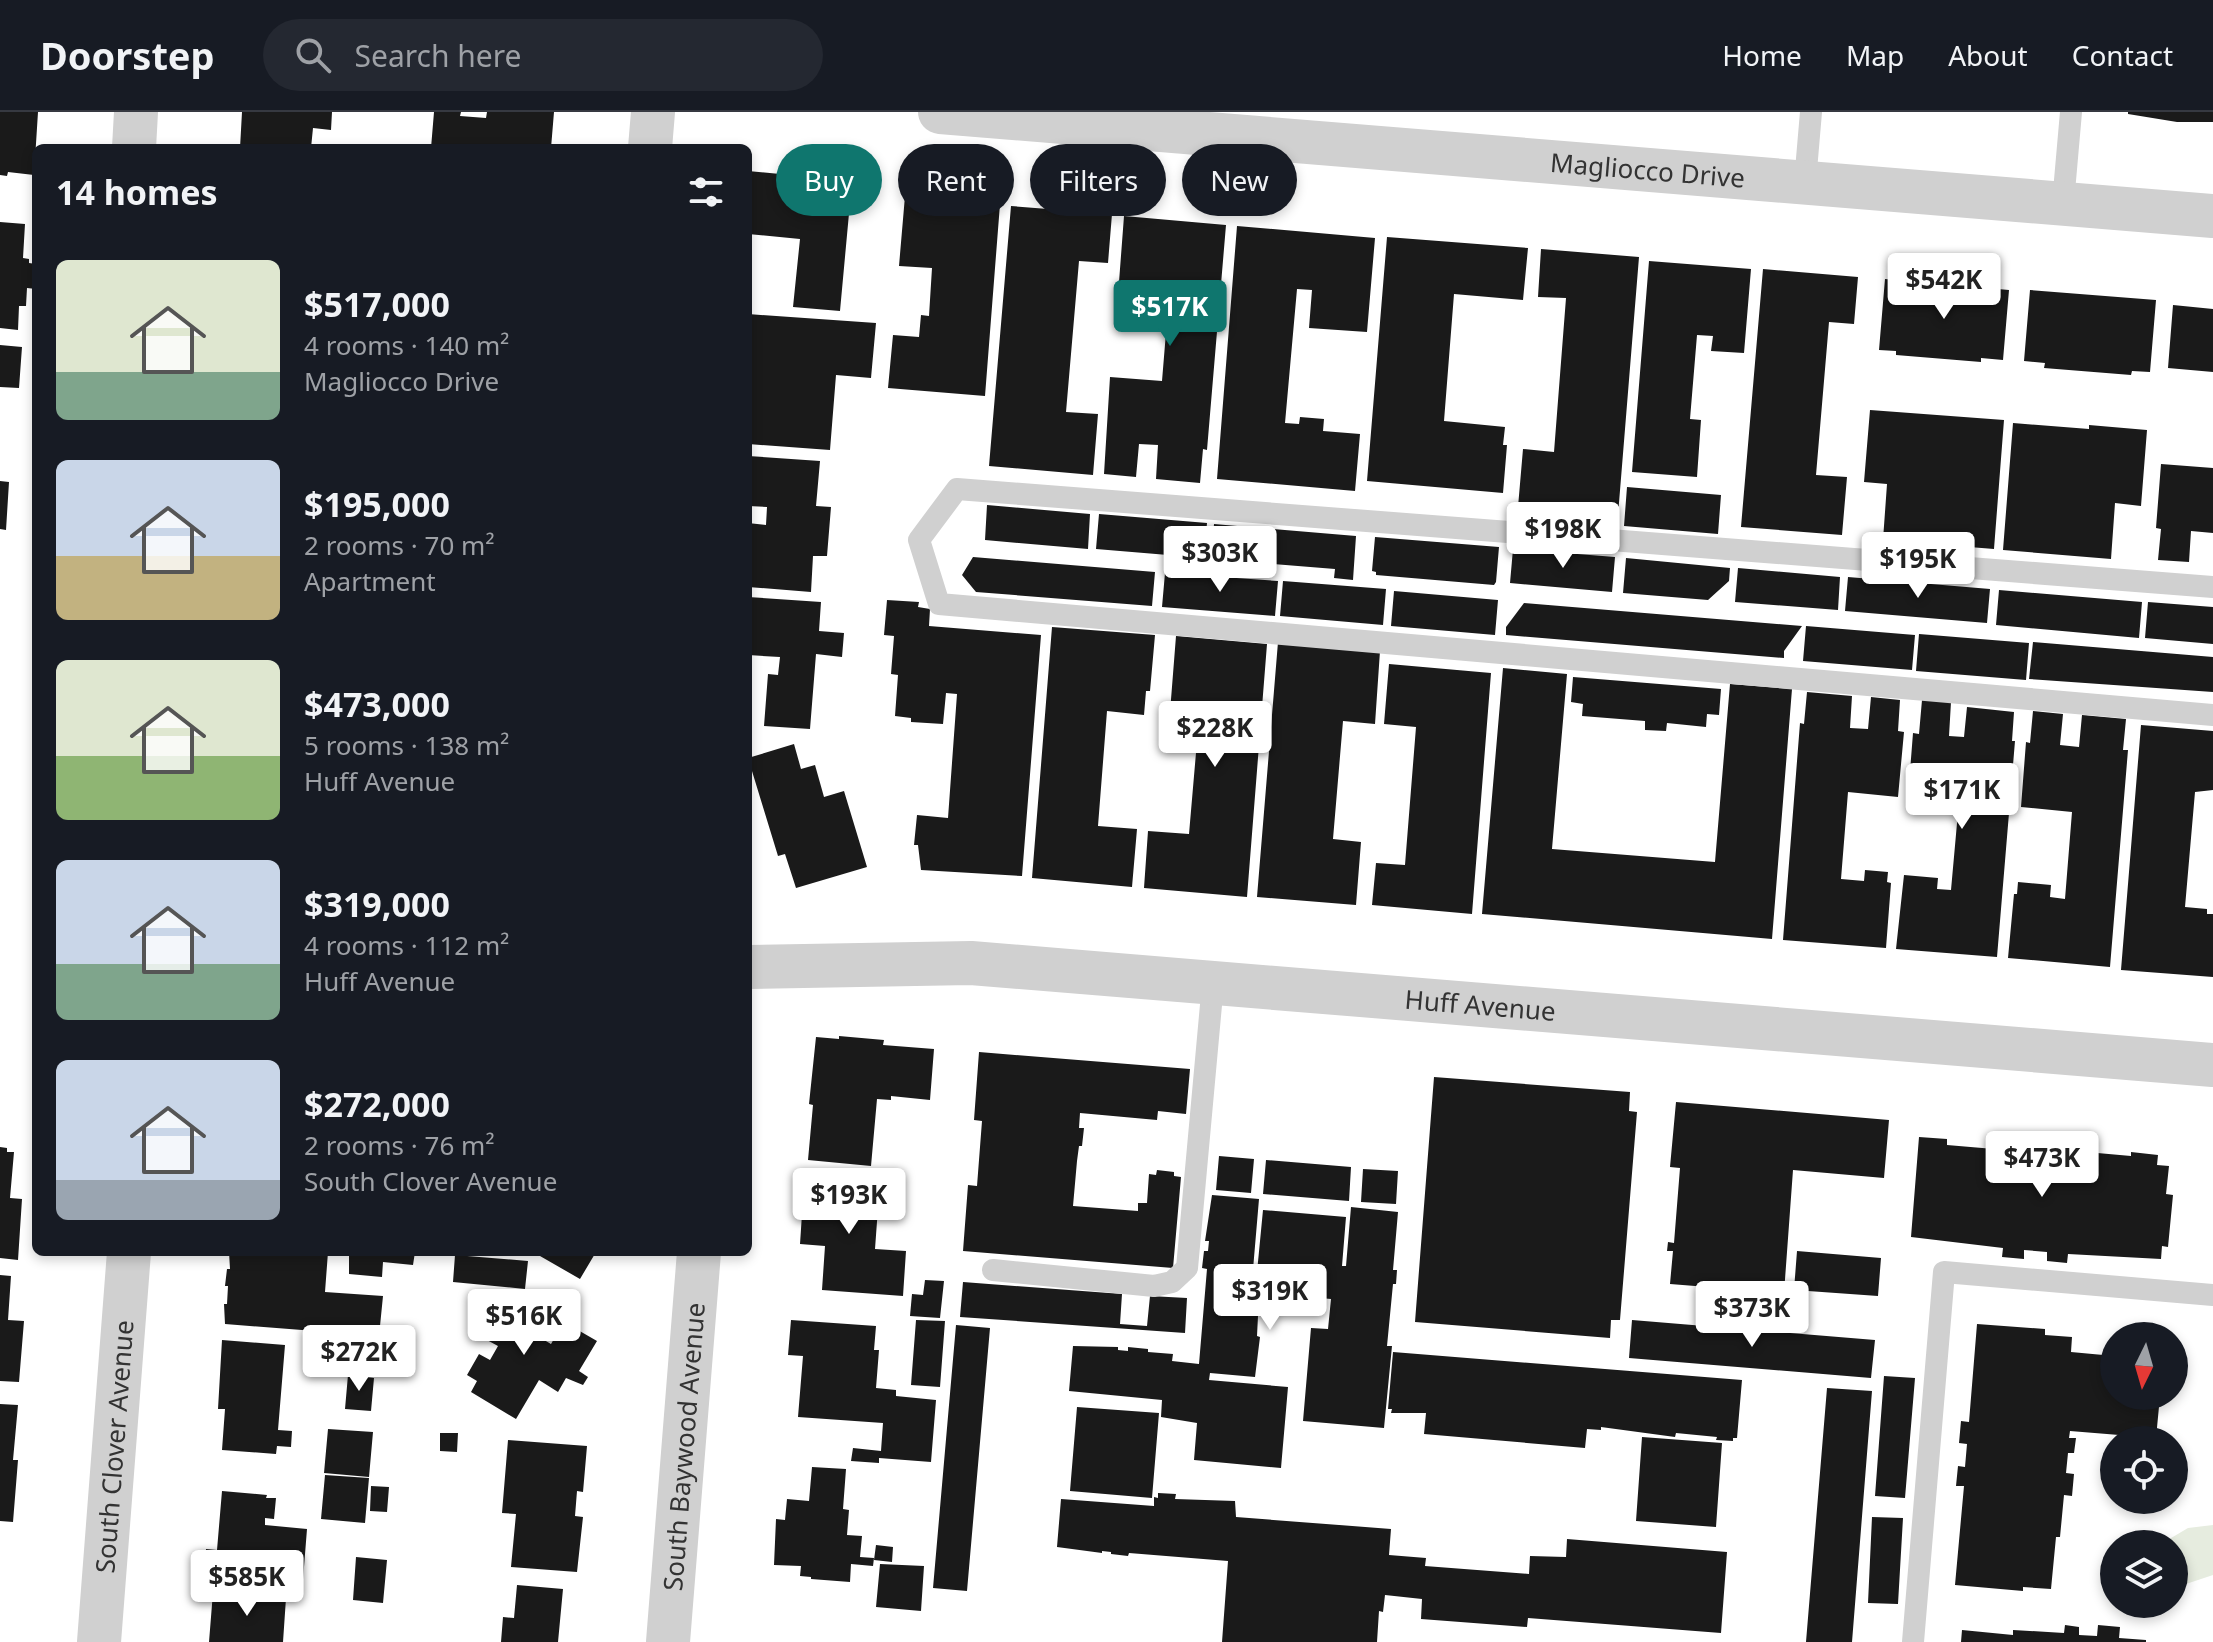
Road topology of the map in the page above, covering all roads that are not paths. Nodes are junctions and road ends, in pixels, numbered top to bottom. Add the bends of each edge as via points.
1 (136, 112) edge
2 (653, 112) edge
3 (940, 112) edge
4 (1811, 112) edge
5 (2071, 112) edge
6 (134, 144) edge
7 (650, 144) edge
8 (1805, 182) junction
9 (2063, 203) junction
10 (2213, 216) edge
11 (2213, 587) edge
12 (2213, 715) edge
13 (752, 967) edge
14 (1213, 983) junction
15 (2213, 1065) edge
16 (129, 1256) edge
17 (699, 1256) edge
18 (993, 1270) dead end
19 (2213, 1295) edge
20 (99, 1642) edge
21 (668, 1642) edge
22 (1913, 1642) edge

1 - 6 street
2 - 7 street
3 - 8 street, Magliocco Drive
4 - 8 lane
5 - 9 lane
8 - 9 street, Magliocco Drive
9 - 10 street, Magliocco Drive
11 - 12 lane via 957,489 919,540 939,604
13 - 14 street, Huff Avenue via 971,963
14 - 15 street, Huff Avenue
14 - 18 lane via 1187,1268 1172,1282 1154,1286
16 - 20 street, South Clover Avenue
17 - 21 street, South Baywood Avenue
19 - 22 lane via 1944,1272

